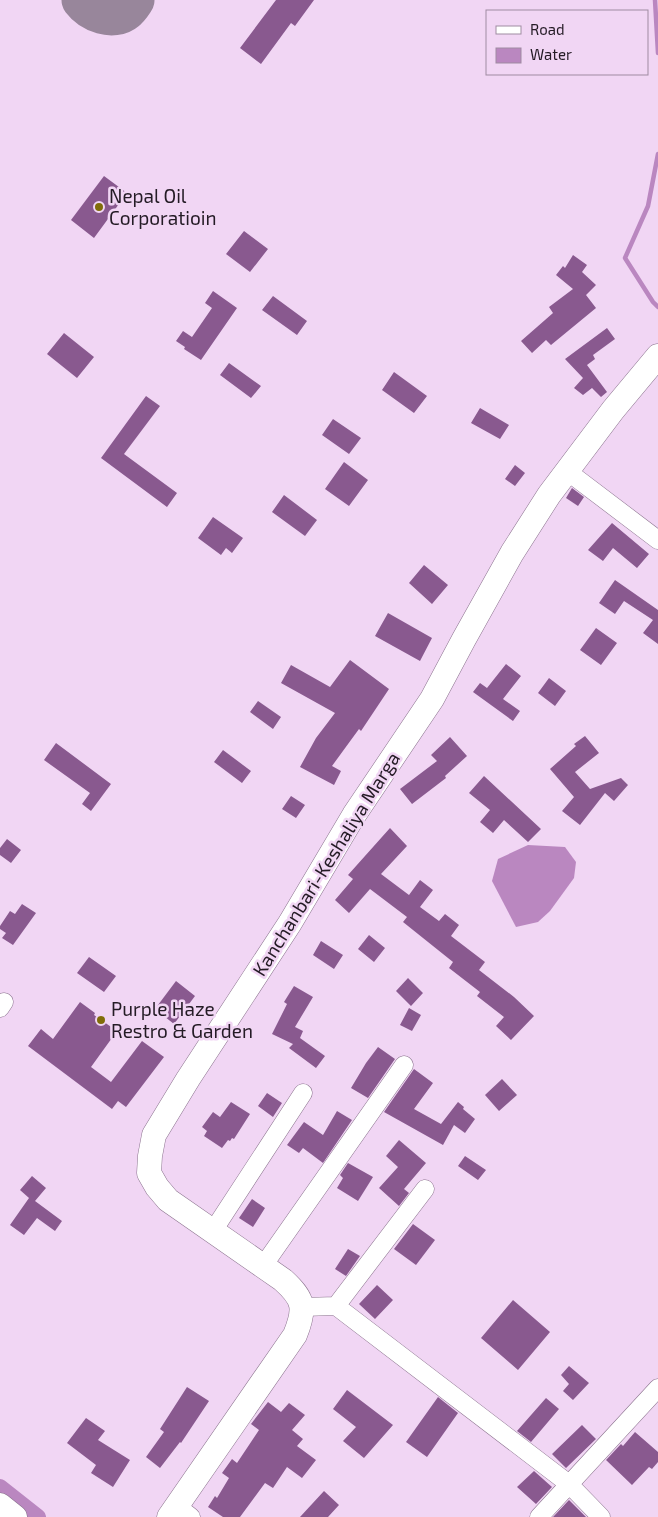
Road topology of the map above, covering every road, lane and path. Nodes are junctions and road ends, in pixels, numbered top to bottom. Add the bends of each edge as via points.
1 (658, 356) edge
2 (567, 471) junction
3 (658, 540) edge
4 (404, 1065) dead end
5 (303, 1093) dead end
6 (425, 1189) dead end
7 (213, 1231) junction
8 (263, 1266) junction
9 (336, 1306) junction
10 (302, 1307) junction
11 (658, 1388) edge
12 (569, 1484) junction
13 (0, 1505) edge
14 (179, 1513) edge
15 (15, 1517) edge
16 (539, 1517) edge
17 (601, 1517) edge

1 - 2 street, Kanchanbari-Keshaliya Marga
2 - 3 street
2 - 7 street, Kanchanbari-Keshaliya Marga via 512,553 432,699 354,815 290,923 154,1135 149,1173 157,1188 168,1200
4 - 8 street
5 - 7 street
6 - 9 street
7 - 8 street, Kanchanbari-Keshaliya Marga
8 - 10 street, Kanchanbari-Keshaliya Marga via 296,1292
9 - 10 street
9 - 12 street
10 - 14 street via 295,1335
11 - 12 street
12 - 16 street
12 - 17 street
13 - 15 street

